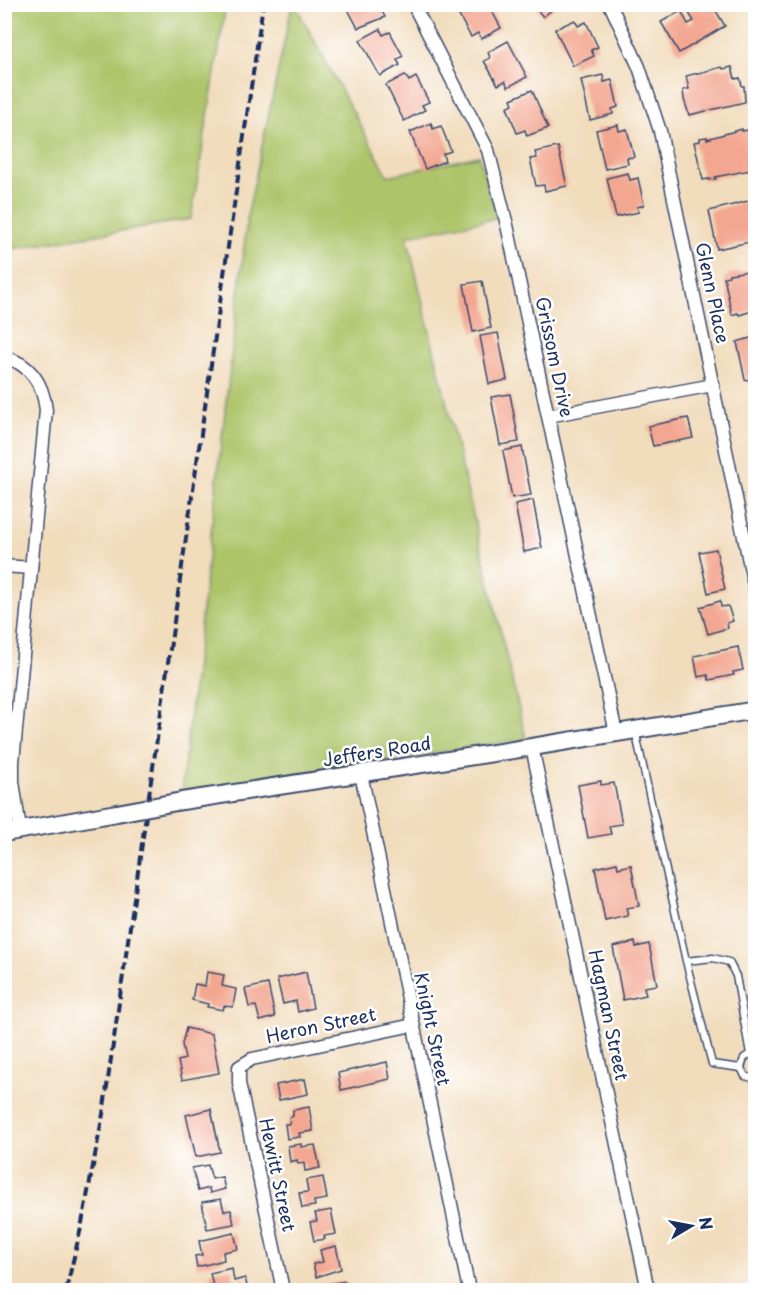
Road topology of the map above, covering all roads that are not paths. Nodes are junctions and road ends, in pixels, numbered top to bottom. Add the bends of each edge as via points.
1 (413, 4) edge
2 (610, 4) edge
3 (4, 357) edge
4 (713, 385) junction
5 (548, 416) junction
6 (4, 566) edge
7 (31, 568) junction
8 (756, 595) edge
9 (756, 710) edge
10 (635, 729) junction
11 (616, 732) junction
12 (532, 747) junction
13 (361, 774) junction
14 (12, 831) edge
15 (686, 961) junction
16 (413, 1025) junction
17 (753, 1054) edge
18 (239, 1067) joint
19 (741, 1068) junction
20 (756, 1079) edge
21 (283, 1290) edge
22 (469, 1290) edge
23 (648, 1290) edge

1 - 5 street, Grissom Drive via 488,150
2 - 4 street, Glenn Place via 639,67 660,131
3 - 7 street via 26,367 41,385 46,410
4 - 5 street
4 - 8 street, Glenn Place
5 - 11 street, Grissom Drive
6 - 7 street
7 - 14 street
9 - 10 main road, Jeffers Road
10 - 11 main road, Jeffers Road
10 - 15 lane
11 - 12 main road, Jeffers Road
12 - 13 main road, Jeffers Road
12 - 23 street, Hagman Street
13 - 14 main road, Jeffers Road, bridge
13 - 16 street, Knight Street
15 - 17 lane via 713,958 729,962 736,976
15 - 19 lane via 712,1064
16 - 18 street, Heron Street via 252,1059
16 - 22 street, Knight Street
17 - 19 lane via 744,1058
18 - 21 street, Hewitt Street via 239,1083
19 - 20 lane via 745,1076

